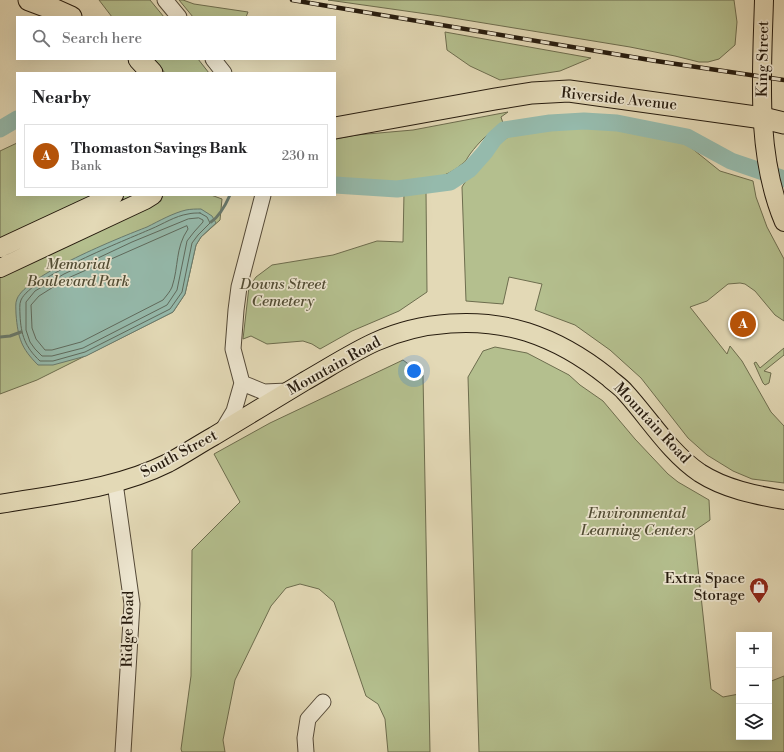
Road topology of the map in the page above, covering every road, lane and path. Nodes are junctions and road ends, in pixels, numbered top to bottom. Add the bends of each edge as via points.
1 (29, 0) edge
2 (165, 0) edge
3 (764, 0) edge
4 (69, 16) edge
5 (178, 16) edge
6 (140, 60) edge
7 (214, 60) edge
8 (151, 72) edge
9 (223, 72) edge
10 (763, 118) junction
11 (784, 123) edge
12 (336, 128) edge
13 (112, 196) edge
14 (151, 196) edge
15 (263, 197) edge
16 (784, 222) edge
17 (0, 248) edge
18 (0, 268) edge
19 (242, 383) junction
20 (288, 391) junction
21 (258, 409) joint
22 (222, 430) junction
23 (115, 483) junction
24 (784, 500) edge
25 (0, 504) edge
26 (323, 702) dead end
27 (124, 752) edge
28 (306, 752) edge

1 - 4 highway
2 - 5 street
3 - 10 main road, King Street
6 - 8 highway
7 - 9 street
10 - 11 highway, Riverside Avenue
10 - 12 highway, Riverside Avenue via 569,91 532,93
10 - 16 main road, King Street via 772,191
13 - 17 main road
14 - 18 main road
15 - 19 street via 239,287 236,310 233,349
19 - 20 street via 264,392
19 - 22 street via 234,411
20 - 21 main road, Mountain Road
20 - 24 main road, Mountain Road via 351,354 398,333 465,323 500,326 558,343 591,363 623,390 673,450 700,472 751,495
21 - 22 main road, South Street
22 - 23 main road, South Street via 168,463
23 - 25 main road, South Street
23 - 27 street, Ridge Road via 132,604
26 - 28 street via 308,719

